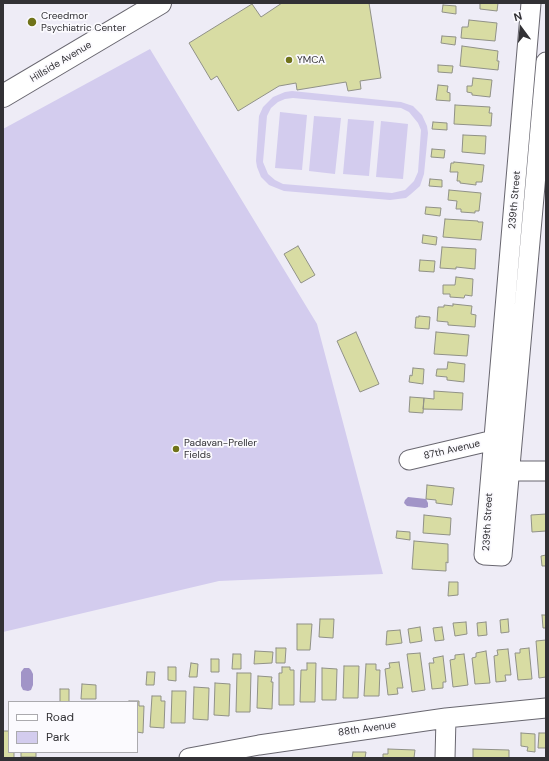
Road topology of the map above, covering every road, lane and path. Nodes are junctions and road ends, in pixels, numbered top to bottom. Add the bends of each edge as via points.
1 (160, 3) edge
2 (531, 3) edge
3 (546, 62) edge
4 (3, 96) edge
5 (543, 139) edge
6 (520, 140) junction
7 (494, 440) junction
8 (409, 460) dead end
9 (501, 471) junction
10 (546, 472) edge
11 (546, 708) edge
12 (446, 718) junction
13 (259, 751) edge
14 (190, 758) edge
15 (445, 758) edge

1 - 4 main road, Hillside Avenue
2 - 6 street, 239th Street
3 - 5 street, 239th Street
5 - 6 street
5 - 9 street, 239th Street
6 - 7 street, 239th Street
7 - 8 street, 87th Avenue
7 - 9 street, 239th Street
9 - 10 street
11 - 12 street, 88th Avenue
12 - 13 street, 88th Avenue
12 - 15 street
13 - 14 street, 88th Avenue

